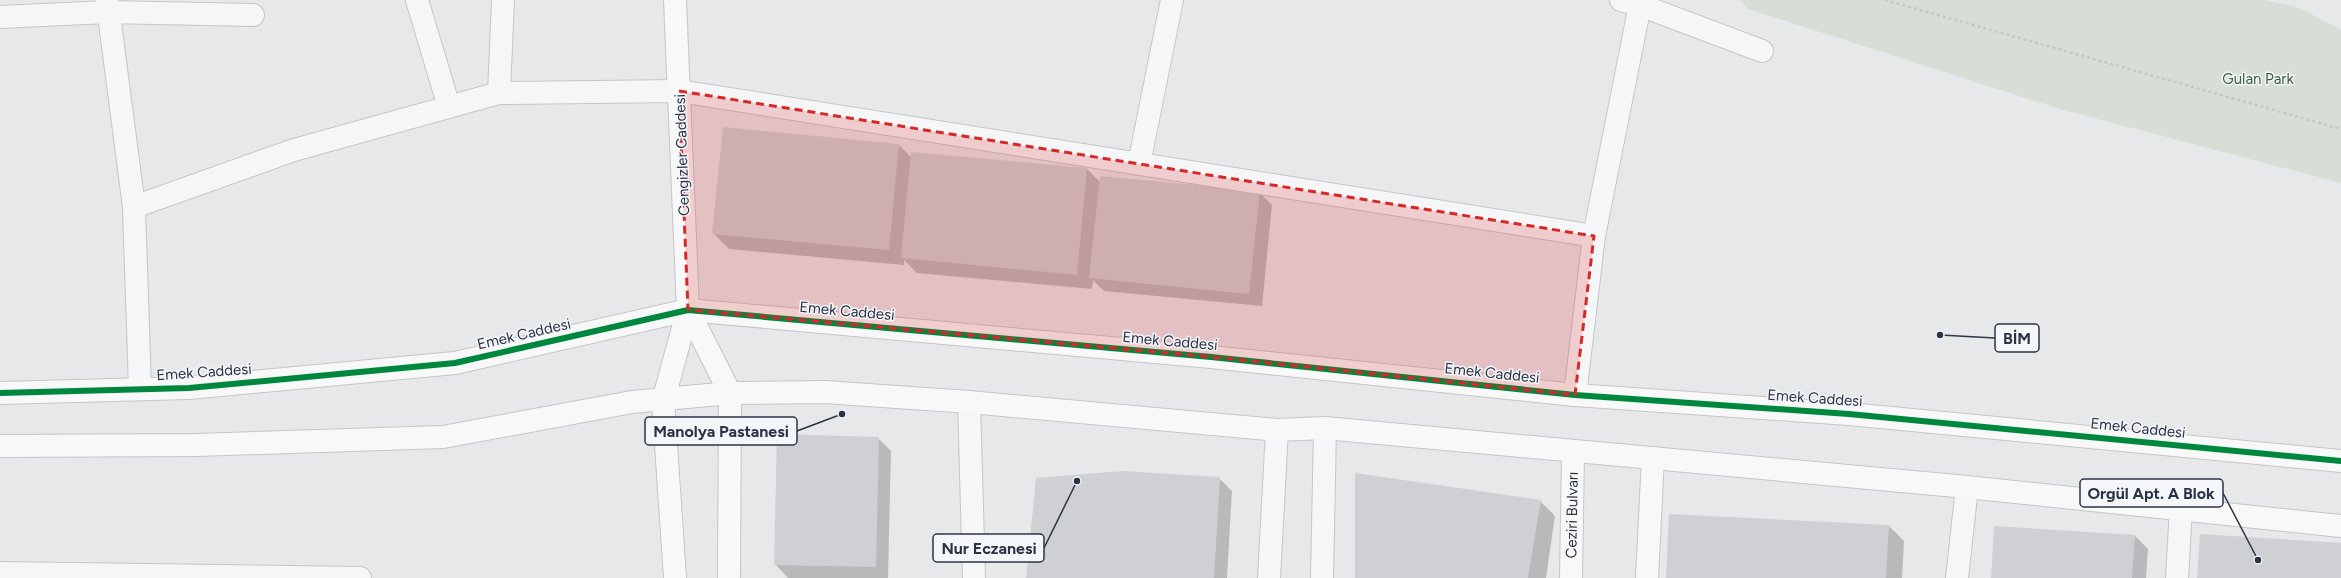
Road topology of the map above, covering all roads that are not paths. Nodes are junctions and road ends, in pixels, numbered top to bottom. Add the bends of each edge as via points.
1 (417, 0) edge
2 (503, 0) edge
3 (675, 0) edge
4 (1172, 0) edge
5 (1630, 2) edge
6 (107, 6) edge
7 (253, 15) dead end
8 (0, 17) edge
9 (1762, 51) dead end
10 (679, 91) junction
11 (498, 93) junction
12 (448, 107) junction
13 (1139, 164) junction
14 (134, 207) junction
15 (1594, 236) junction
16 (688, 310) junction
17 (140, 389) junction
18 (0, 393) edge
19 (730, 393) junction
20 (1575, 395) junction
21 (663, 401) junction
22 (969, 402) junction
23 (1325, 428) junction
24 (1277, 430) junction
25 (0, 446) edge
26 (1573, 452) junction
27 (1653, 458) junction
28 (2341, 461) edge
29 (1967, 487) junction
30 (2180, 508) junction
31 (2341, 526) edge
32 (0, 573) edge
33 (360, 578) edge
34 (675, 578) edge
35 (729, 578) edge
36 (974, 578) edge
37 (1269, 578) edge
38 (1322, 578) edge
39 (1570, 578) edge
40 (1647, 578) edge
41 (1957, 578) edge
42 (2177, 578) edge

1 - 12 street
2 - 11 street
3 - 10 street, Cengizler Caddesi
4 - 13 street
5 - 9 street
5 - 15 street
6 - 7 street
6 - 8 street
6 - 14 street
10 - 11 street
10 - 13 street
10 - 16 street, Cengizler Caddesi
11 - 12 street
12 - 14 street via 294,150
13 - 15 street
14 - 17 street
15 - 20 street
16 - 17 street, Emek Caddesi via 455,364 189,388
16 - 19 street, Cengizler Caddesi
16 - 20 street, Emek Caddesi via 1211,357
16 - 21 street, Cengizler Caddesi
17 - 18 street, Emek Caddesi
19 - 21 street
19 - 22 street via 825,392
19 - 35 street, Cengizler Caddesi
20 - 28 street, Emek Caddesi via 1850,414
21 - 25 street via 632,402 443,437 196,445
21 - 34 street, Cengizler Caddesi
22 - 24 street
22 - 36 street
23 - 24 street
23 - 26 street
23 - 38 street
24 - 37 street
26 - 27 street
26 - 39 street, Ceziri Bulvarı
27 - 29 street
27 - 40 street
29 - 30 street
29 - 41 street
30 - 31 street
30 - 42 street
32 - 33 street

